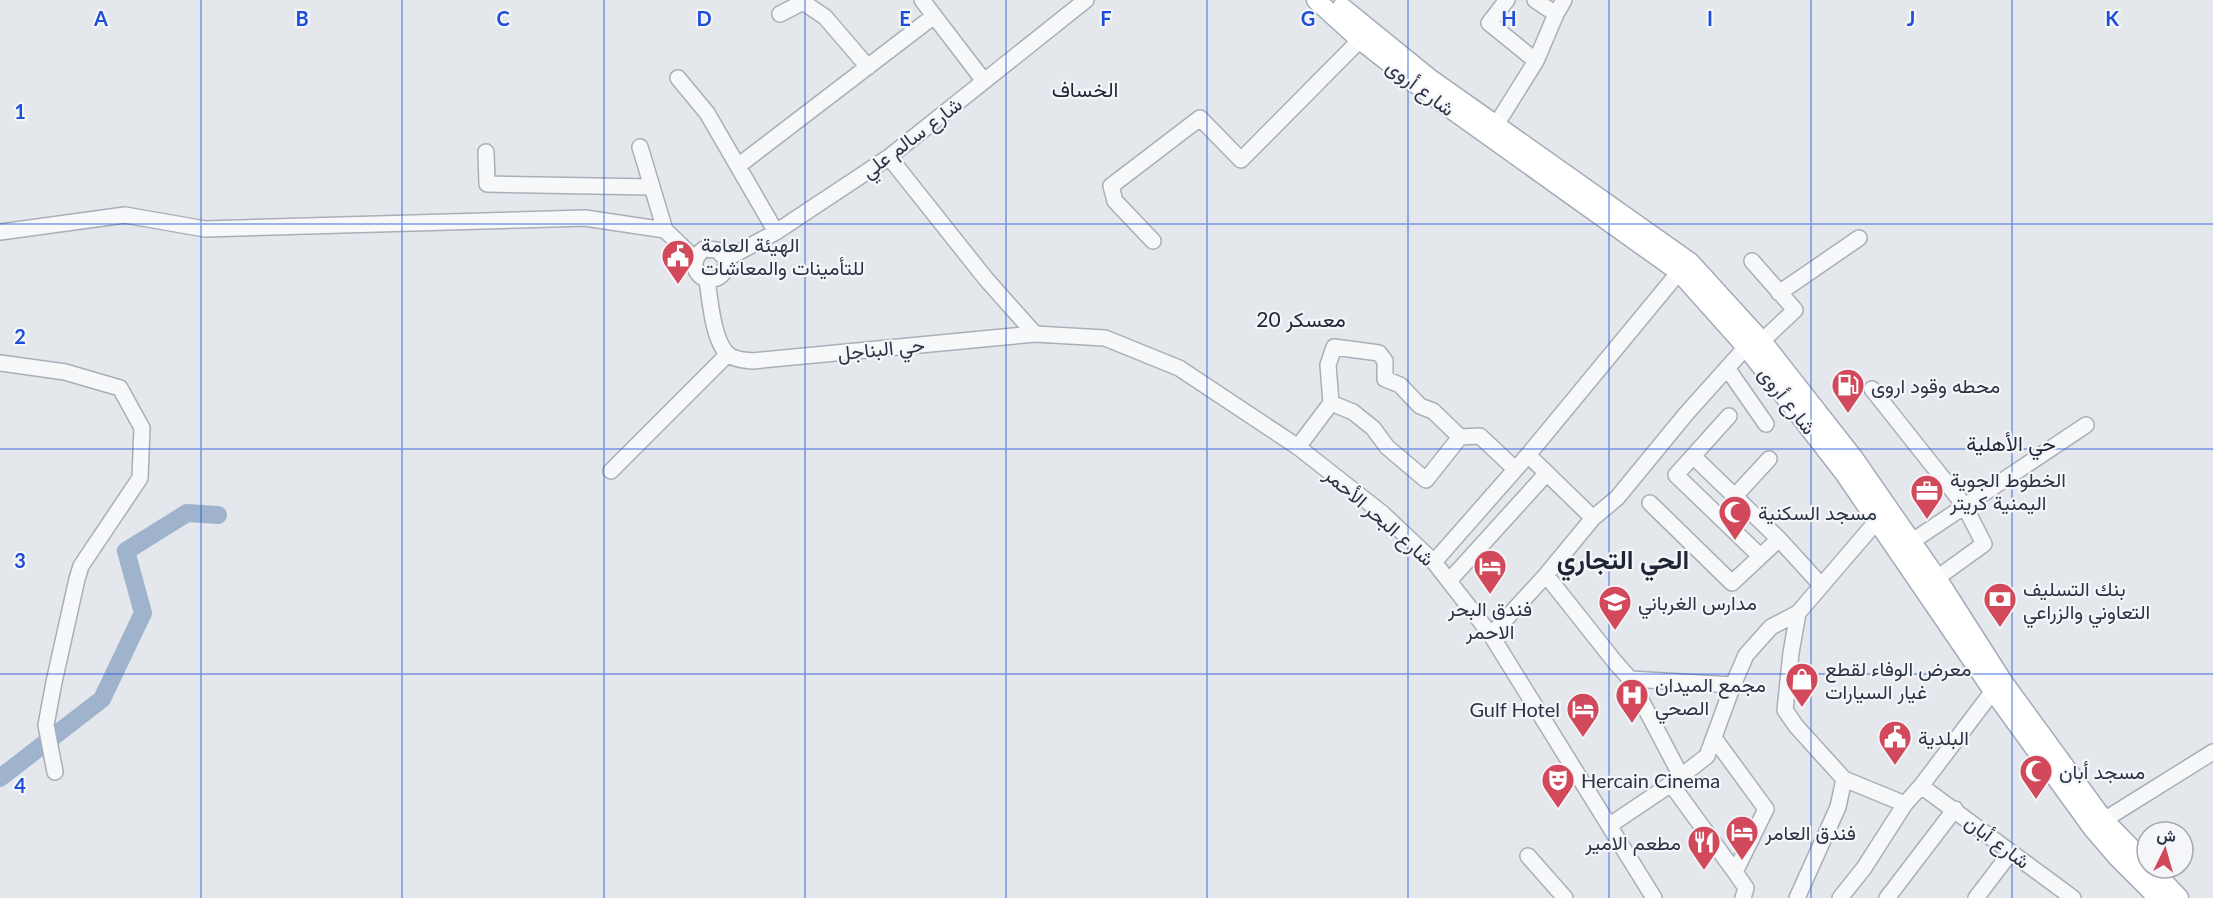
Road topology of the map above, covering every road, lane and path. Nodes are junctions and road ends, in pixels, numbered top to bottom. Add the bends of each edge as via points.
1 (922, 0) edge
2 (1086, 0) edge
3 (1316, 0) edge
4 (1334, 0) edge
5 (1507, 0) edge
6 (1535, 0) edge
7 (1564, 0) edge
8 (1066, 6) edge
9 (780, 14) dead end
10 (1556, 14) junction
11 (934, 16) junction
12 (1360, 40) junction
13 (1536, 61) junction
14 (868, 67) junction
15 (678, 78) dead end
16 (984, 81) junction
17 (1492, 131) junction
18 (640, 147) dead end
19 (486, 152) dead end
20 (889, 157) junction
21 (738, 166) junction
22 (651, 187) junction
23 (665, 230) junction
24 (0, 232) edge
25 (776, 232) junction
26 (1859, 238) dead end
27 (1153, 241) dead end
28 (695, 259) junction
29 (726, 259) junction
30 (1752, 261) dead end
31 (1684, 267) junction
32 (707, 280) junction
33 (1779, 293) junction
34 (1035, 334) junction
35 (1754, 344) junction
36 (728, 354) junction
37 (0, 363) edge
38 (1727, 368) junction
39 (1872, 389) dead end
40 (1331, 403) junction
41 (1730, 416) dead end
42 (1766, 424) dead end
43 (2086, 425) dead end
44 (1460, 437) junction
45 (1299, 447) junction
46 (1528, 455) junction
47 (1694, 457) junction
48 (1769, 459) dead end
49 (1515, 470) junction
50 (611, 471) dead end
51 (1546, 474) junction
52 (1735, 496) junction
53 (1650, 503) dead end
54 (1964, 505) junction
55 (1882, 515) junction
56 (1593, 518) junction
57 (1779, 539) junction
58 (1911, 542) junction
59 (1759, 555) junction
60 (1434, 562) junction
61 (1546, 575) junction
62 (1937, 578) junction
63 (1449, 581) junction
64 (1821, 585) junction
65 (1798, 613) junction
66 (1491, 635) junction
67 (1630, 679) junction
68 (1733, 685) junction
69 (1999, 687) junction
70 (1714, 738) junction
71 (2213, 752) edge
72 (55, 772) dead end
73 (1844, 779) junction
74 (1676, 780) junction
75 (1921, 786) junction
76 (1905, 804) junction
77 (1955, 809) junction
78 (2098, 824) junction
79 (1610, 825) junction
80 (2011, 852) junction
81 (2135, 854) edge
82 (1528, 856) dead end
83 (1735, 872) junction
84 (2162, 880) edge
85 (2053, 892) edge
86 (1651, 897) edge
87 (1565, 898) edge
88 (1743, 898) edge
89 (1797, 898) edge
90 (1840, 898) edge
91 (1887, 898) edge
92 (1976, 898) edge
93 (2073, 898) edge
94 (2158, 898) edge
95 (2179, 898) edge

1 - 11 street
2 - 8 street, شارع سالم علي
3 - 12 main road, شارع أروى
4 - 17 main road, شارع أروى
5 - 13 street via 1489,23
6 - 10 street
7 - 10 street
8 - 16 street, شارع سالم علي
9 - 14 street via 803,2 825,17
10 - 13 street
11 - 14 street
11 - 16 street
12 - 17 main road, شارع أروى via 1420,87
12 - 27 street via 1241,160 1200,118 1111,186 1115,201
13 - 17 street
14 - 21 street
15 - 21 street via 707,113
16 - 20 street, شارع سالم علي
17 - 31 main road, شارع أروى
18 - 22 street
19 - 22 street via 487,184
20 - 25 street, شارع سالم علي
20 - 34 street
21 - 25 street
22 - 23 street
23 - 24 street via 585,218 205,230 125,215
23 - 28 street
25 - 29 street, شارع سالم علي
26 - 33 street
28 - 29 street via 710,248
28 - 32 street via 696,272
29 - 32 street via 724,272
30 - 33 street
31 - 35 main road, شارع أروى
31 - 46 street
32 - 36 street via 715,328
33 - 35 street via 1795,310
34 - 36 street, حي البناجل via 752,361
34 - 45 street, شارع البحر الأحمر via 1105,338 1179,368
35 - 38 street
35 - 55 main road, شارع أروى via 1844,473
36 - 50 street
37 - 72 street via 65,372 120,388 142,428 140,478 81,566 77,579 46,725
38 - 42 street
38 - 56 street via 1617,498
39 - 54 street
40 - 44 street via 1353,412 1373,428 1387,447 1426,480
40 - 44 street via 1328,365 1334,347 1380,353 1385,361 1385,379 1400,385
40 - 45 street
41 - 47 street
43 - 54 street
44 - 49 street via 1480,435
45 - 60 street, شارع البحر الأحمر via 1382,513
46 - 49 street
46 - 51 street
47 - 52 street
47 - 59 street via 1676,475
48 - 52 street
49 - 60 street
51 - 56 street
51 - 63 street
52 - 57 street
53 - 59 street via 1732,583
54 - 58 street
54 - 62 street via 1984,544
55 - 58 main road, شارع أروى
55 - 64 street
55 - 69 main road, شارع أروى
56 - 61 street
57 - 59 street
57 - 64 street
58 - 62 main road, شارع أروى
60 - 63 street, شارع البحر الأحمر
61 - 66 street
61 - 67 street
62 - 69 main road, شارع أروى
63 - 66 street, شارع البحر الأحمر
64 - 65 street
65 - 68 street via 1771,627 1746,655
65 - 73 street via 1785,710
66 - 79 street, شارع البحر الأحمر
67 - 68 street
67 - 74 street
68 - 70 street
69 - 75 street
69 - 78 main road, شارع أروى
70 - 74 street via 1707,756
70 - 83 street via 1766,809
71 - 78 street
73 - 76 street
73 - 89 street via 1838,807
74 - 79 street
74 - 83 street
75 - 76 street
75 - 77 street, شارع أبان
76 - 90 street
77 - 80 street, شارع أبان
77 - 91 street
78 - 81 main road, شارع أروى
78 - 94 main road, شارع أروى
79 - 86 street, شارع البحر الأحمر
80 - 85 street, شارع أبان
80 - 92 street
82 - 87 street
83 - 88 street via 1746,888
84 - 95 main road
85 - 93 street, شارع أبان

